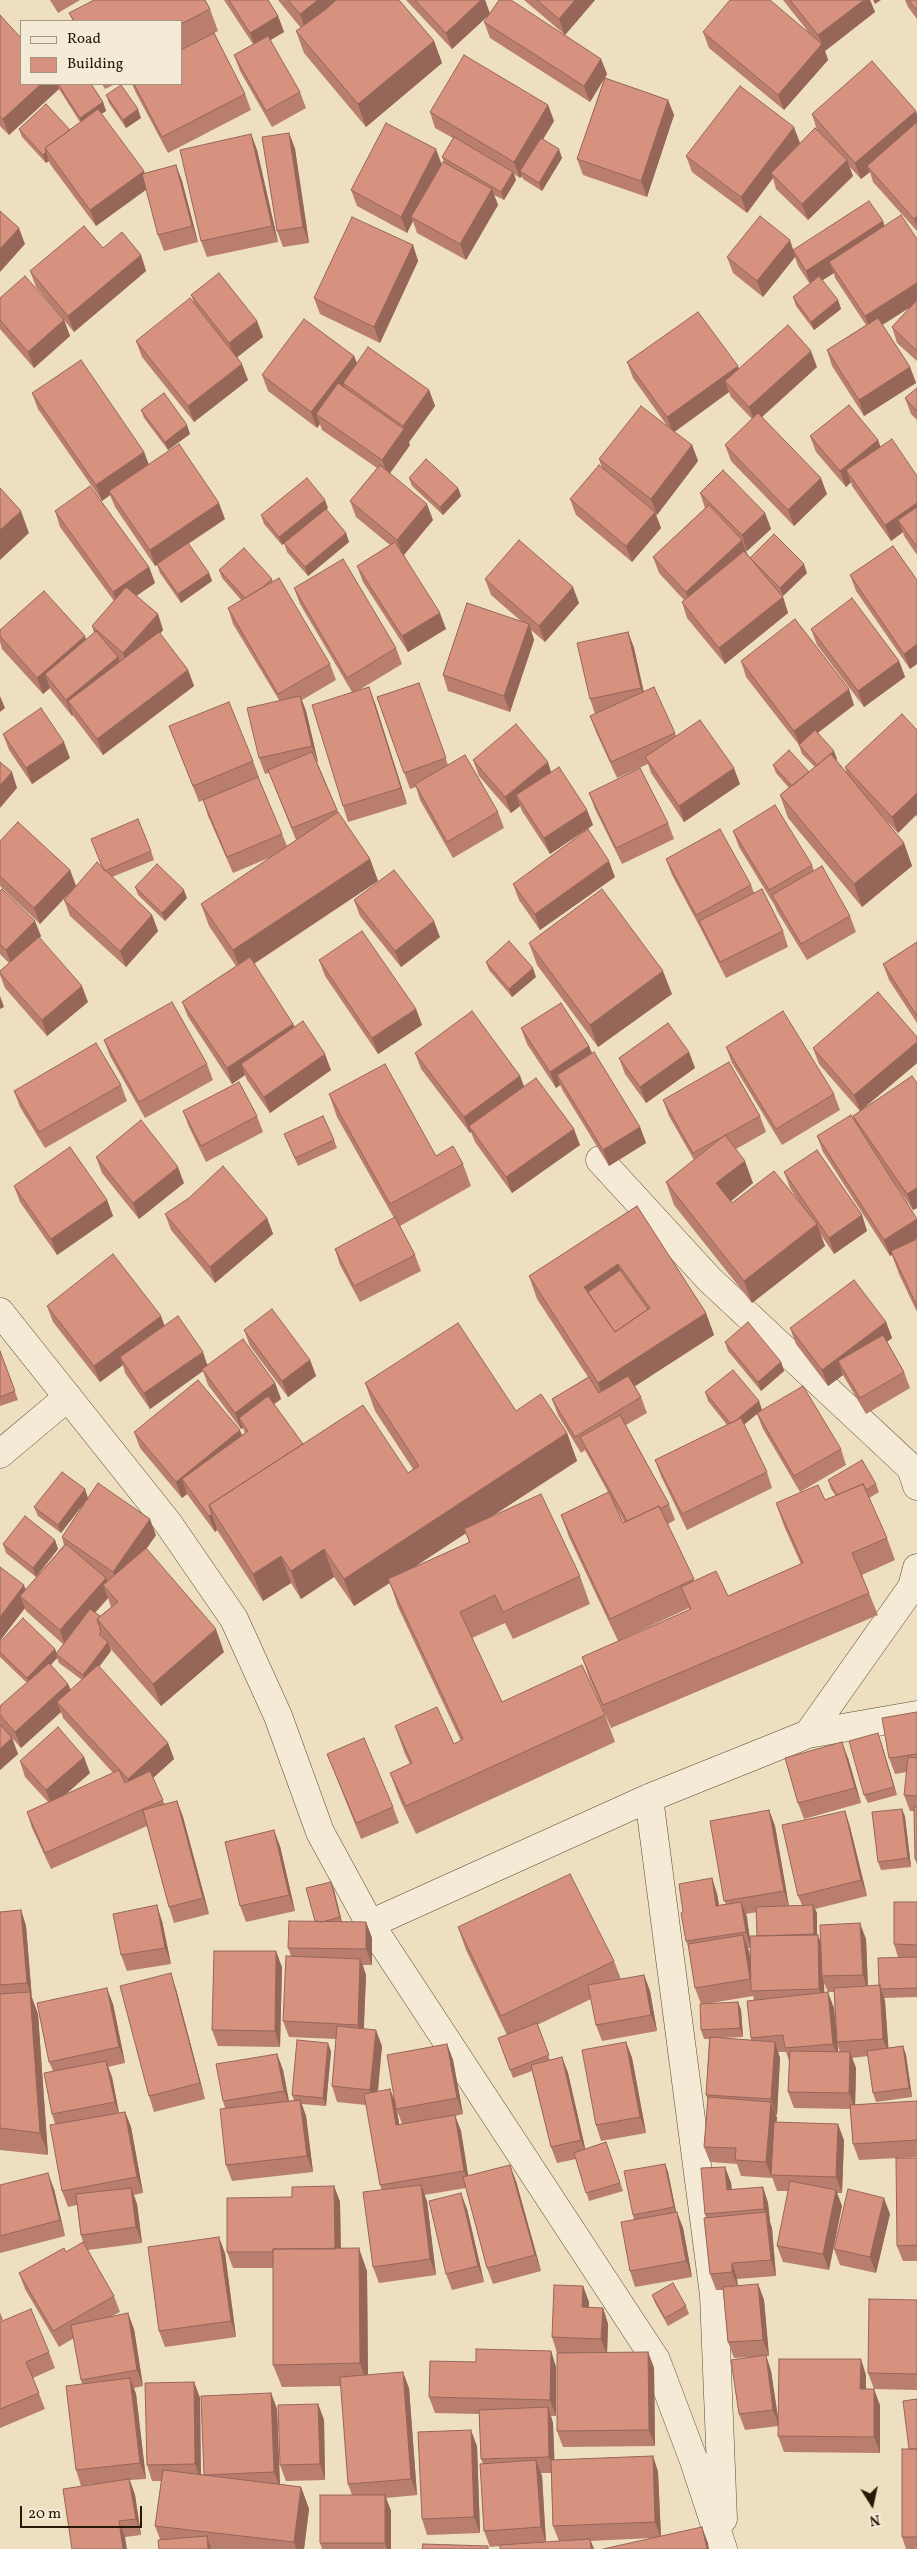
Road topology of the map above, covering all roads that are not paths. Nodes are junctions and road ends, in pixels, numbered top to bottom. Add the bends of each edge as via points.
1 (600, 1160) edge
2 (0, 1312) edge
3 (68, 1397) junction
4 (0, 1454) edge
5 (917, 1486) edge
6 (917, 1568) edge
7 (917, 1715) edge
8 (808, 1734) junction
9 (649, 1798) junction
10 (370, 1924) junction
11 (723, 2549) edge

1 - 5 street via 709,1279 911,1468
2 - 3 street
3 - 4 street
3 - 10 street via 168,1523 234,1619 278,1716 320,1832
6 - 8 street via 912,1587
7 - 8 street
8 - 9 street
9 - 10 street
9 - 11 street via 714,2295
10 - 11 street via 656,2360

